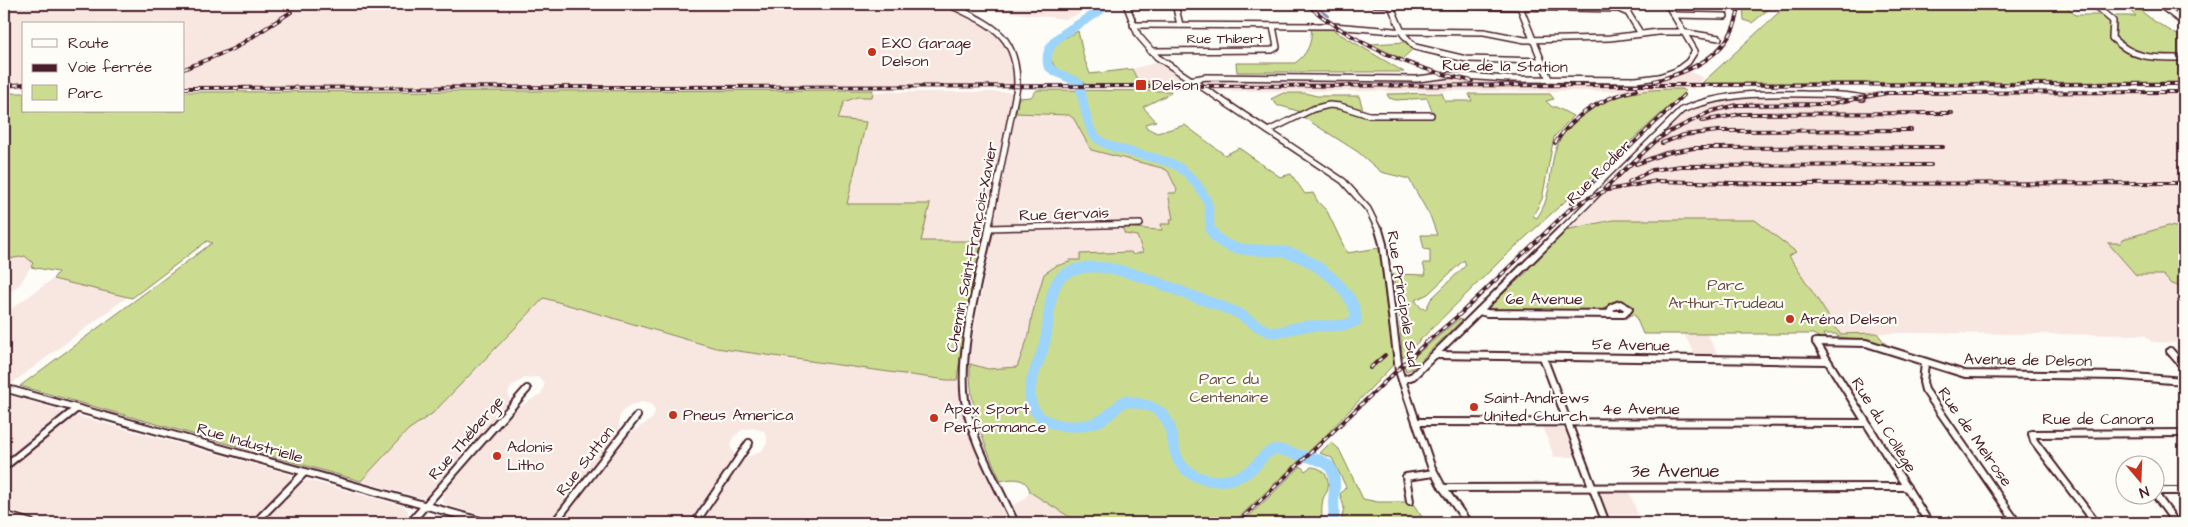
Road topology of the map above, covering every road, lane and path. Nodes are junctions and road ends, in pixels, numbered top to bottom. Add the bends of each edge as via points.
1 (948, 4) edge
2 (1126, 4) edge
3 (1175, 4) edge
4 (1342, 4) edge
5 (1350, 4) edge
6 (1374, 4) edge
7 (1390, 4) edge
8 (1667, 4) edge
9 (2093, 4) edge
10 (2159, 4) edge
11 (1520, 7) junction
12 (1674, 15) junction
13 (1725, 16) dead end
14 (2184, 23) edge
15 (1180, 25) junction
16 (1133, 26) junction
17 (1273, 26) junction
18 (1400, 30) junction
19 (1685, 33) junction
20 (1641, 34) junction
21 (1718, 38) dead end
22 (1533, 39) junction
23 (1150, 51) junction
24 (2184, 58) edge
25 (1542, 61) junction
26 (1549, 79) junction
27 (1190, 80) junction
28 (1863, 98) dead end
29 (1430, 115) dead end
30 (1268, 131) junction
31 (1140, 224) dead end
32 (989, 228) junction
33 (1479, 311) junction
34 (1610, 313) dead end
35 (1816, 342) joint
36 (2170, 351) dead end
37 (1435, 355) junction
38 (1543, 357) junction
39 (1827, 361) junction
40 (1925, 363) junction
41 (2184, 367) edge
42 (1402, 380) junction
43 (2184, 381) edge
44 (4, 388) edge
45 (527, 389) dead end
46 (76, 409) junction
47 (637, 416) dead end
48 (1416, 422) junction
49 (1568, 423) junction
50 (1866, 423) junction
51 (2184, 433) edge
52 (749, 443) dead end
53 (4, 467) edge
54 (305, 472) junction
55 (1434, 473) junction
56 (1592, 487) junction
57 (1907, 487) junction
58 (1442, 488) junction
59 (2166, 491) edge
60 (2184, 491) edge
61 (1410, 501) dead end
62 (2162, 504) edge
63 (426, 506) junction
64 (4, 515) edge
65 (31, 523) edge
66 (255, 523) edge
67 (410, 523) edge
68 (488, 523) edge
69 (554, 523) edge
70 (696, 523) edge
71 (1015, 523) edge
72 (1468, 523) edge
73 (1606, 523) edge
74 (1929, 523) edge
75 (2017, 523) edge
76 (2096, 523) edge
77 (2176, 523) edge

1 - 32 street, Chemin Saint-François-Xavier via 996,29 1009,43 1017,61 1016,89
2 - 16 street, Rue Principale Sud
3 - 15 street
4 - 5 street
6 - 7 street
7 - 11 street
7 - 18 street
8 - 12 street, Rue de la Station
9 - 24 street via 2113,21 2113,39 2128,52 2136,56
10 - 14 street
11 - 20 street via 1621,9 1628,13
11 - 22 street
12 - 13 street
12 - 19 street, Rue de la Station
15 - 16 street
15 - 17 street
16 - 23 street, Rue Principale Sud
17 - 18 street
17 - 23 street, Rue Thibert via 1277,46 1272,50
18 - 22 street via 1479,31
18 - 25 street via 1412,45 1442,54 1485,61
19 - 20 street
19 - 21 street
19 - 26 street, Rue de la Station via 1695,53 1682,67 1667,75 1636,80
20 - 22 street via 1610,38
22 - 25 street
23 - 27 street, Rue Principale Sud
25 - 26 street
26 - 27 street, Rue de la Station via 1450,75 1397,79 1206,77
27 - 30 street, Rue Principale Sud
28 - 33 street, Rue Rodier via 1848,95 1732,95 1686,108
29 - 30 street via 1369,115 1329,105
30 - 42 street, Rue Principale Sud via 1342,180 1372,215 1383,244
31 - 32 street, Rue Gervais
32 - 71 street, Chemin Saint-François-Xavier via 968,336 964,392 976,441
33 - 34 street, 6e Avenue
33 - 37 street, Rue Rodier
35 - 39 street, Rue du Collège
35 - 40 street, Avenue de Delson via 1866,343
36 - 41 street
37 - 38 street, 5e Avenue
37 - 42 street, Rue Rodier via 1412,377
38 - 39 street, 5e Avenue
38 - 49 street
39 - 50 street, Rue du Collège
40 - 43 street, Avenue de Delson via 1973,375 2122,376
40 - 75 street, Rue de Melrose via 1923,385 1926,392
42 - 48 street, Rue Principale Sud
44 - 46 street, Rue Industrielle
45 - 63 street, Rue Théberge
46 - 53 street
46 - 54 street, Rue Industrielle
47 - 69 street, Rue Sutton
48 - 49 street, 4e Avenue
48 - 55 street, Rue Principale Sud
49 - 50 street, 4e Avenue
49 - 56 street
50 - 57 street, Rue du Collège
51 - 76 street, Rue de Canora via 2032,434
52 - 70 street
54 - 63 street, Rue Industrielle
54 - 66 street
55 - 58 street, Rue Principale Sud
55 - 61 street via 1406,476
56 - 57 street, 3e Avenue
56 - 58 street, 3e Avenue
56 - 73 street
57 - 74 street, Rue du Collège
58 - 72 street, Rue Principale Sud
59 - 60 street
62 - 77 street
63 - 67 street, Rue Théberge
63 - 68 street, Rue Industrielle
64 - 65 street

